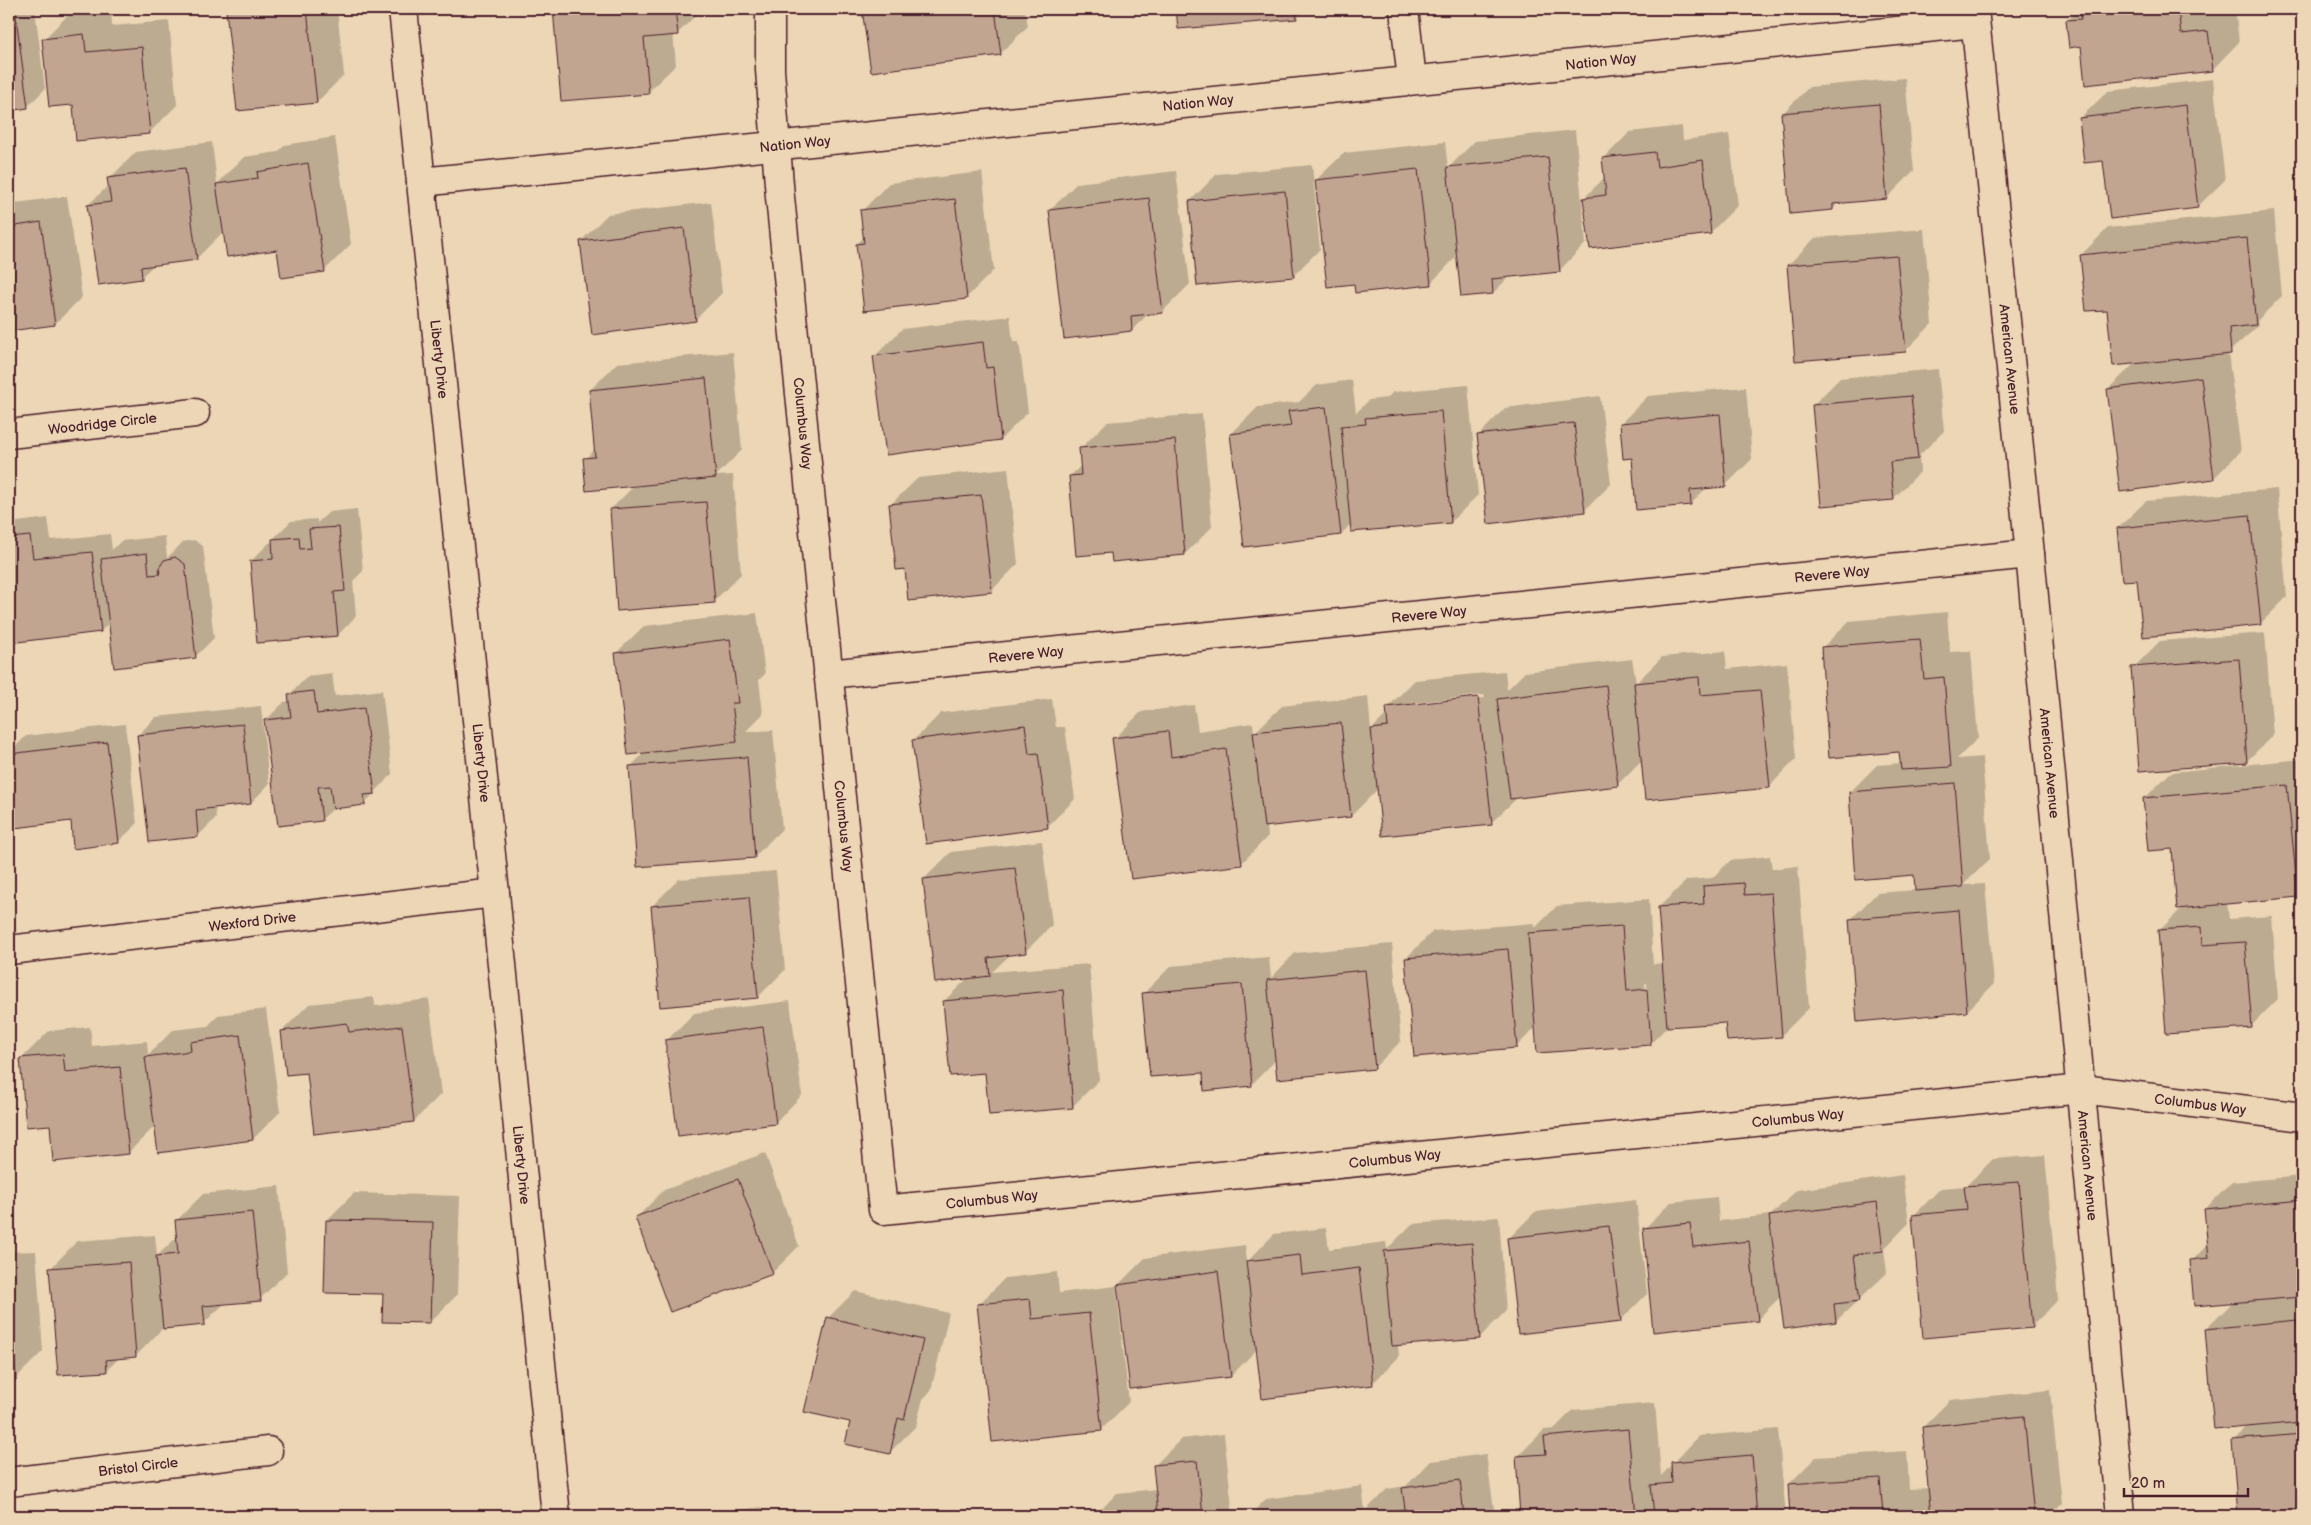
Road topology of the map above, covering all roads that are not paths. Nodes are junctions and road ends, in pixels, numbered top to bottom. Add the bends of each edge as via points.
1 (403, 9) edge
2 (770, 9) edge
3 (1404, 9) edge
4 (1975, 16) edge
5 (1412, 80) junction
6 (776, 145) junction
7 (421, 182) junction
8 (196, 413) dead end
9 (9, 434) edge
10 (2030, 554) junction
11 (828, 674) junction
12 (495, 893) junction
13 (9, 950) edge
14 (2082, 1089) junction
15 (2302, 1118) edge
16 (268, 1451) dead end
17 (9, 1482) edge
18 (556, 1516) edge
19 (2122, 1516) edge

1 - 7 street, Liberty Drive
2 - 6 street, Columbus Way via 770,70
3 - 5 street
4 - 5 street, Nation Way
4 - 10 street, American Avenue
5 - 6 street, Nation Way
6 - 7 street, Nation Way
6 - 11 street, Columbus Way
7 - 12 street, Liberty Drive
8 - 9 street, Woodridge Circle
10 - 11 street, Revere Way
10 - 14 street, American Avenue
11 - 14 street, Columbus Way via 883,1210
12 - 13 street, Wexford Drive
12 - 18 street, Liberty Drive
14 - 15 street, Columbus Way
14 - 19 street, American Avenue
16 - 17 street, Bristol Circle

